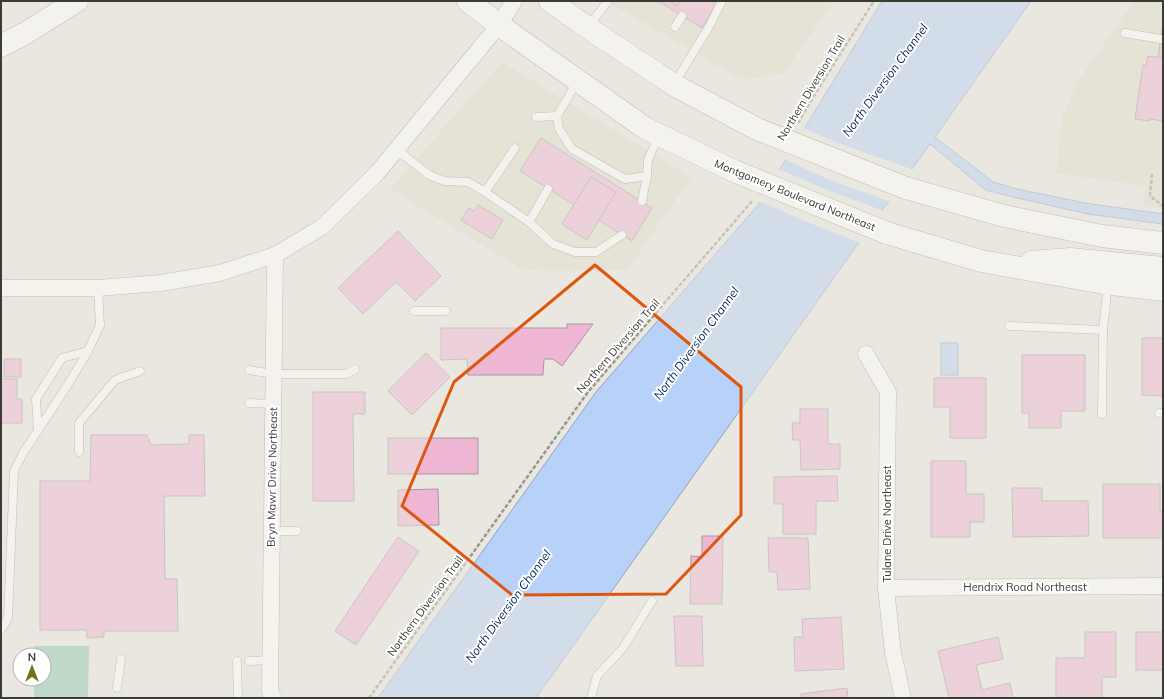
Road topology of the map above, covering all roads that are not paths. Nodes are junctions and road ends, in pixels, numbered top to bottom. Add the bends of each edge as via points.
1 (77, 1) edge
2 (468, 1) edge
3 (514, 1) edge
4 (550, 1) edge
5 (608, 1) edge
6 (722, 1) edge
7 (682, 16) dead end
8 (498, 26) junction
9 (675, 27) dead end
10 (588, 28) junction
11 (1125, 33) dead end
12 (1161, 39) dead end
13 (1, 46) edge
14 (578, 81) junction
15 (674, 85) junction
16 (557, 116) junction
17 (536, 117) dead end
18 (659, 135) junction
19 (515, 148) dead end
20 (397, 150) junction
21 (647, 176) junction
22 (548, 189) dead end
23 (485, 192) junction
24 (642, 201) dead end
25 (529, 222) junction
26 (622, 235) dead end
27 (1163, 243) edge
28 (275, 255) junction
29 (1000, 264) junction
30 (1163, 268) edge
31 (1108, 283) junction
32 (1, 288) edge
33 (98, 288) junction
34 (1163, 290) edge
35 (446, 310) dead end
36 (414, 311) dead end
37 (1009, 326) dead end
38 (1103, 330) junction
39 (88, 351) junction
40 (866, 354) dead end
41 (355, 369) dead end
42 (249, 370) dead end
43 (140, 371) dead end
44 (273, 374) junction
45 (249, 403) dead end
46 (273, 404) junction
47 (1102, 414) dead end
48 (38, 430) junction
49 (79, 452) dead end
50 (272, 531) junction
51 (297, 531) dead end
52 (1163, 586) edge
53 (886, 588) junction
54 (652, 600) dead end
55 (1, 630) edge
56 (122, 659) dead end
57 (271, 660) junction
58 (237, 661) dead end
59 (249, 661) dead end
60 (117, 688) dead end
61 (238, 698) edge
62 (274, 698) edge
63 (591, 698) edge
64 (903, 698) edge

1 - 13 main road
2 - 8 main road, Montgomery Boulevard Northeast
3 - 8 street
4 - 10 main road
5 - 10 lane
6 - 15 lane
7 - 9 lane
8 - 14 main road, Montgomery Boulevard Northeast
8 - 20 street
10 - 15 main road
11 - 12 lane
14 - 16 lane
14 - 18 main road, Montgomery Boulevard Northeast
15 - 27 main road, bridge via 757,129 906,188 1004,216 1102,236
16 - 17 lane
16 - 21 lane via 559,129 570,152 625,178
18 - 21 lane via 648,160
18 - 29 main road, Montgomery Boulevard Northeast, bridge via 734,171 887,233 981,261
19 - 23 lane
20 - 23 lane via 429,175 444,180 468,182
20 - 28 street via 322,227
21 - 24 lane
22 - 25 lane
23 - 25 lane
25 - 26 lane via 553,244 575,252 596,252
28 - 33 street via 220,273 160,283
28 - 44 street, Bryn Mawr Drive Northeast
29 - 30 main road via 1070,259
29 - 31 main road, Montgomery Boulevard Northeast
31 - 34 main road, Montgomery Boulevard Northeast
31 - 38 lane
32 - 33 street
33 - 39 lane via 100,325
35 - 36 lane
37 - 38 lane
38 - 47 lane
39 - 48 lane
39 - 48 lane via 62,358 36,399
40 - 53 street, Tulane Drive Northeast via 888,392
41 - 44 lane via 347,374
42 - 44 lane
43 - 49 lane via 115,380 79,423
44 - 46 street, Bryn Mawr Drive Northeast
45 - 46 lane
46 - 50 street, Bryn Mawr Drive Northeast
48 - 55 lane via 14,471 8,618
50 - 51 lane
50 - 57 street, Bryn Mawr Drive Northeast
52 - 53 street, Hendrix Road Northeast
53 - 64 street, Tulane Drive Northeast via 893,653
54 - 63 lane via 623,648 598,676
56 - 60 lane
57 - 59 lane
57 - 62 street, Bryn Mawr Drive Northeast via 270,692
58 - 61 lane

